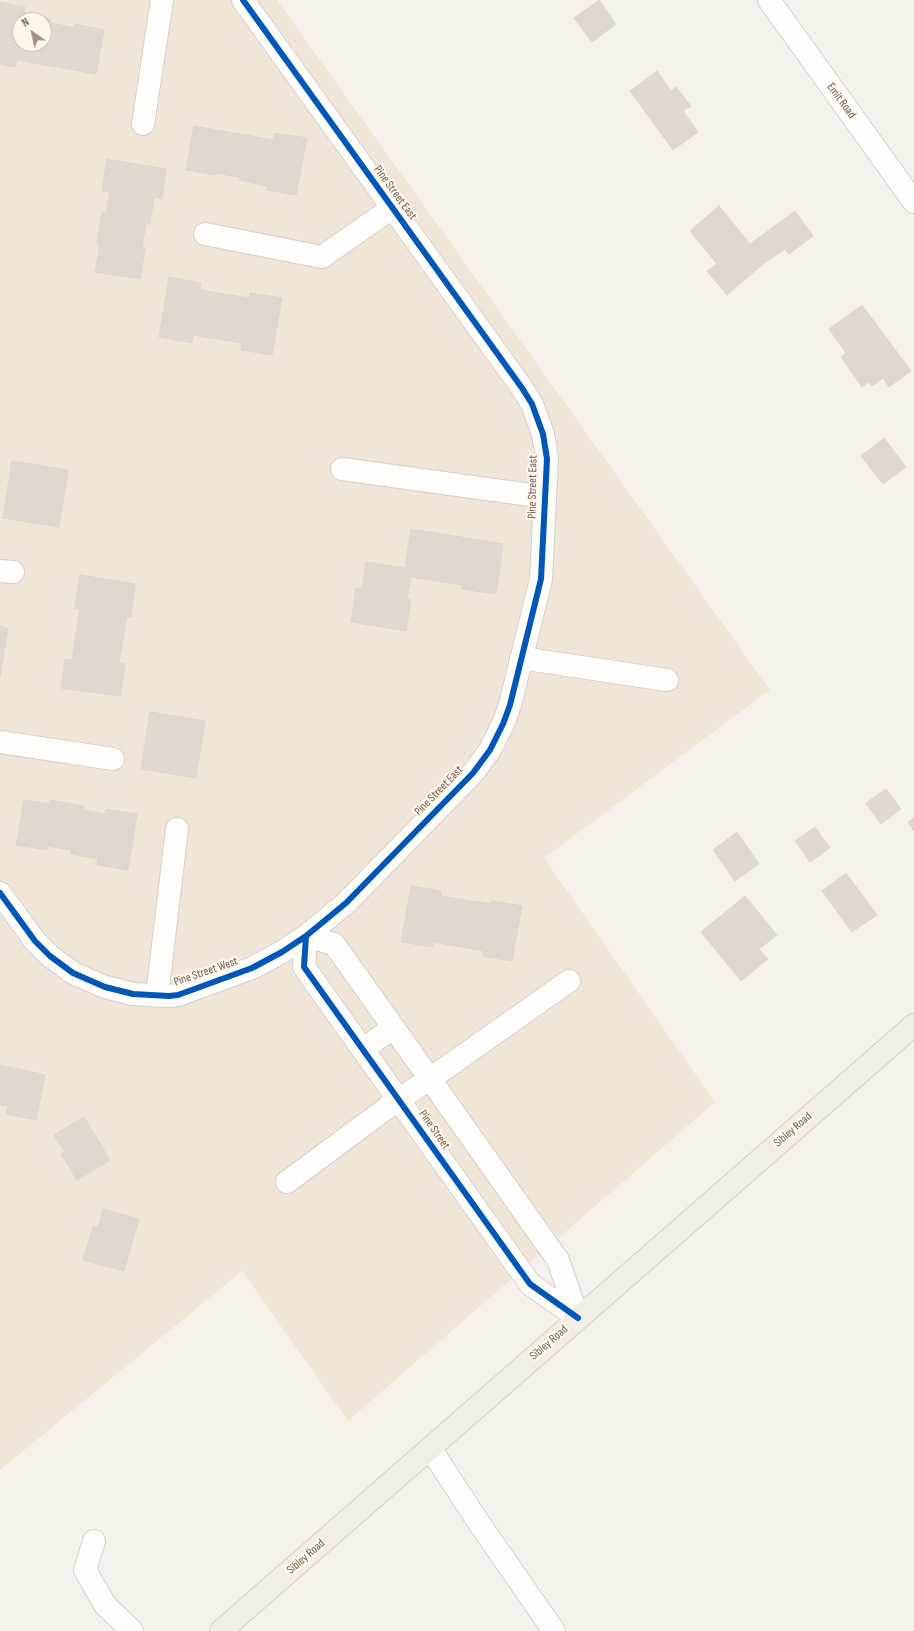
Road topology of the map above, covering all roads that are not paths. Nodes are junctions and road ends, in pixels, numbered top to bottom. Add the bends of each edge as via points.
1 (162, 0) edge
2 (243, 0) edge
3 (768, 0) edge
4 (143, 124) dead end
5 (914, 202) edge
6 (392, 208) junction
7 (205, 234) dead end
8 (342, 469) dead end
9 (545, 497) junction
10 (522, 658) junction
11 (667, 680) dead end
12 (0, 742) edge
13 (113, 759) dead end
14 (177, 829) dead end
15 (0, 893) edge
16 (306, 936) junction
17 (569, 981) dead end
18 (157, 996) junction
19 (914, 1025) edge
20 (393, 1028) junction
21 (363, 1049) junction
22 (430, 1079) junction
23 (399, 1099) junction
24 (287, 1182) dead end
25 (578, 1318) junction
26 (430, 1448) junction
27 (94, 1541) dead end
28 (132, 1631) edge
29 (222, 1631) edge
30 (554, 1631) edge

1 - 4 street
2 - 6 street, Pine Street East
3 - 5 street, Emit Road
6 - 7 street via 322,257
6 - 9 street, Pine Street East via 532,404 543,434 547,459
8 - 9 street
9 - 10 street, Pine Street East via 541,579
10 - 11 street
10 - 16 street, Pine Street East via 503,724 490,750 473,773 346,903
12 - 13 street
14 - 18 street
15 - 18 street, Pine Street West via 35,941 73,973 105,987 133,994
16 - 18 street, Pine Street West via 252,968 178,995
16 - 20 street via 334,944
16 - 21 street, Pine Street via 304,967
17 - 22 street
19 - 25 main road, Sibley Road
20 - 21 street
20 - 22 street
21 - 23 street, Pine Street
22 - 23 street
22 - 25 street via 558,1260
23 - 24 street
23 - 25 street, Pine Street via 530,1284
25 - 26 main road, Sibley Road
26 - 29 main road, Sibley Road
26 - 30 street
27 - 28 street via 84,1570 105,1605

